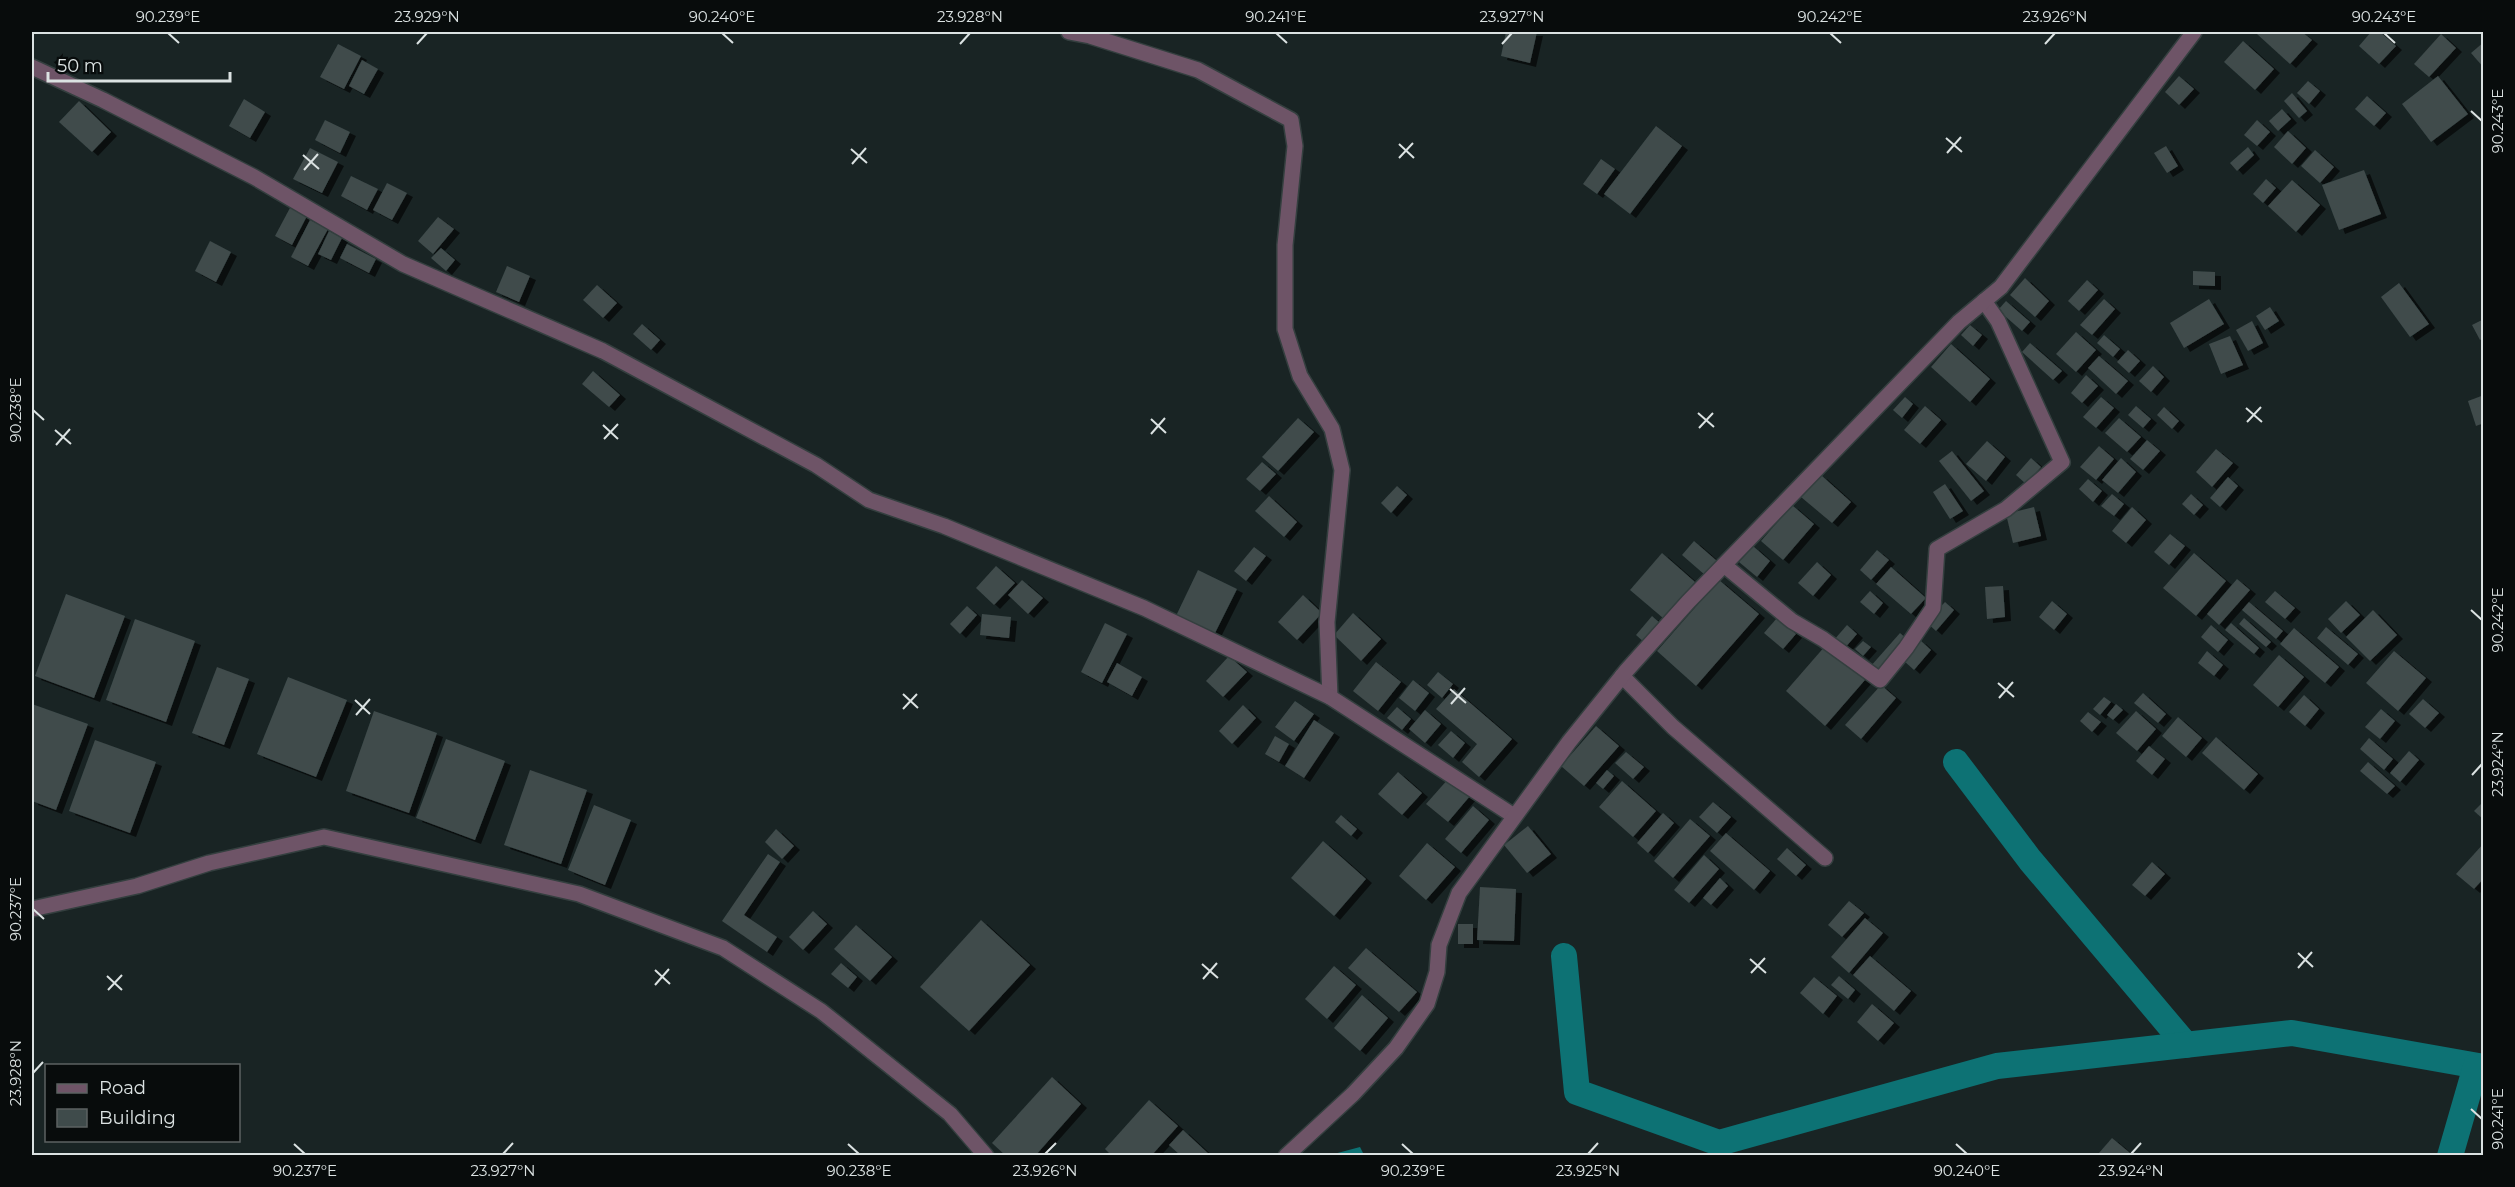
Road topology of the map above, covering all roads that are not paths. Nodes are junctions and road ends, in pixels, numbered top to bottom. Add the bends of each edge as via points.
1 (1070, 32) edge
2 (2194, 32) edge
3 (32, 67) edge
4 (1984, 301) junction
5 (1724, 565) junction
6 (1622, 676) junction
7 (1330, 697) junction
8 (1514, 816) junction
9 (1825, 858) dead end
10 (32, 909) edge
11 (986, 1155) edge
12 (1286, 1155) edge

1 - 7 street via 1198,70 1292,120 1295,146 1285,245 1285,329 1300,376 1332,429 1342,470 1327,622
2 - 4 street via 2008,278
3 - 7 street via 254,177 403,264 603,351 816,465 869,500 944,526 1144,608
4 - 5 street via 1959,322
4 - 5 street via 1998,321 2062,462 2006,509 1937,549 1933,608 1880,680 1792,621
5 - 6 street
6 - 8 street
6 - 9 street via 1673,727
7 - 8 street
8 - 12 street via 1459,893 1439,945 1437,972 1427,1004 1389,1056
10 - 11 street via 324,837 579,894 723,948 821,1011 950,1114

